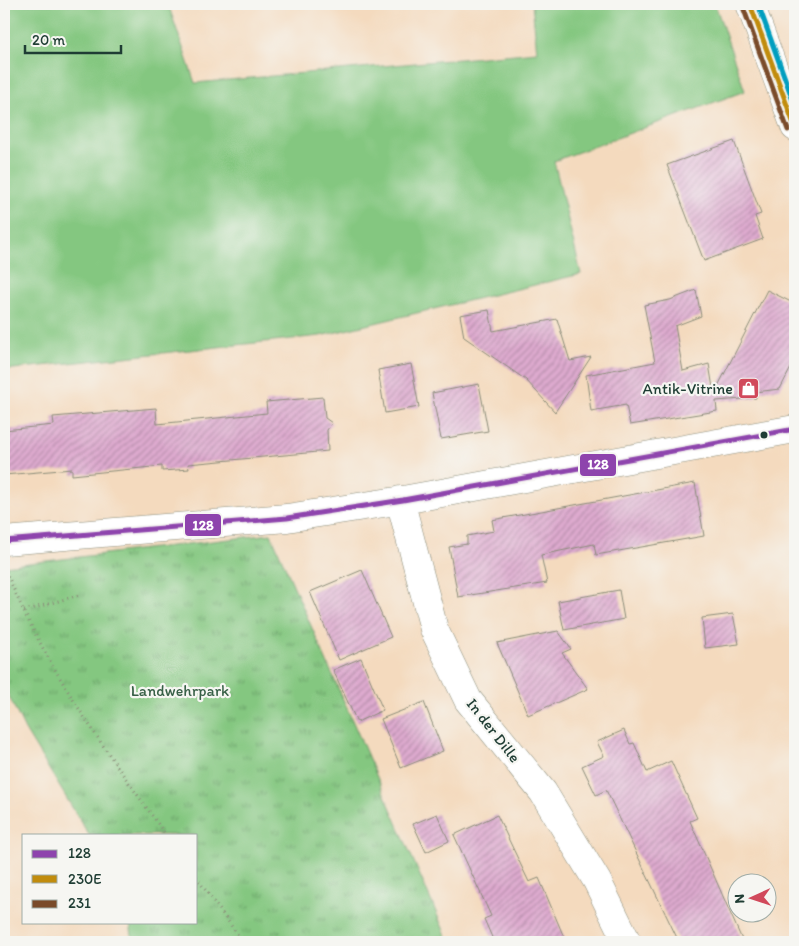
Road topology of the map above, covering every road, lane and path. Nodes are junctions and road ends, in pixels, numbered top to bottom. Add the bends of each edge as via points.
1 (750, 4) edge
2 (795, 127) edge
3 (795, 429) edge
4 (400, 500) junction
5 (4, 541) edge
6 (4, 564) edge
7 (79, 595) dead end
8 (24, 611) junction
9 (165, 834) edge
10 (198, 880) edge
11 (243, 942) edge
12 (627, 942) edge

1 - 2 street
3 - 4 street
4 - 5 street via 287,518
4 - 12 street, In der Dille via 434,629 468,700 543,792 597,882
6 - 8 path
7 - 8 path
8 - 9 path via 42,649
10 - 11 path

